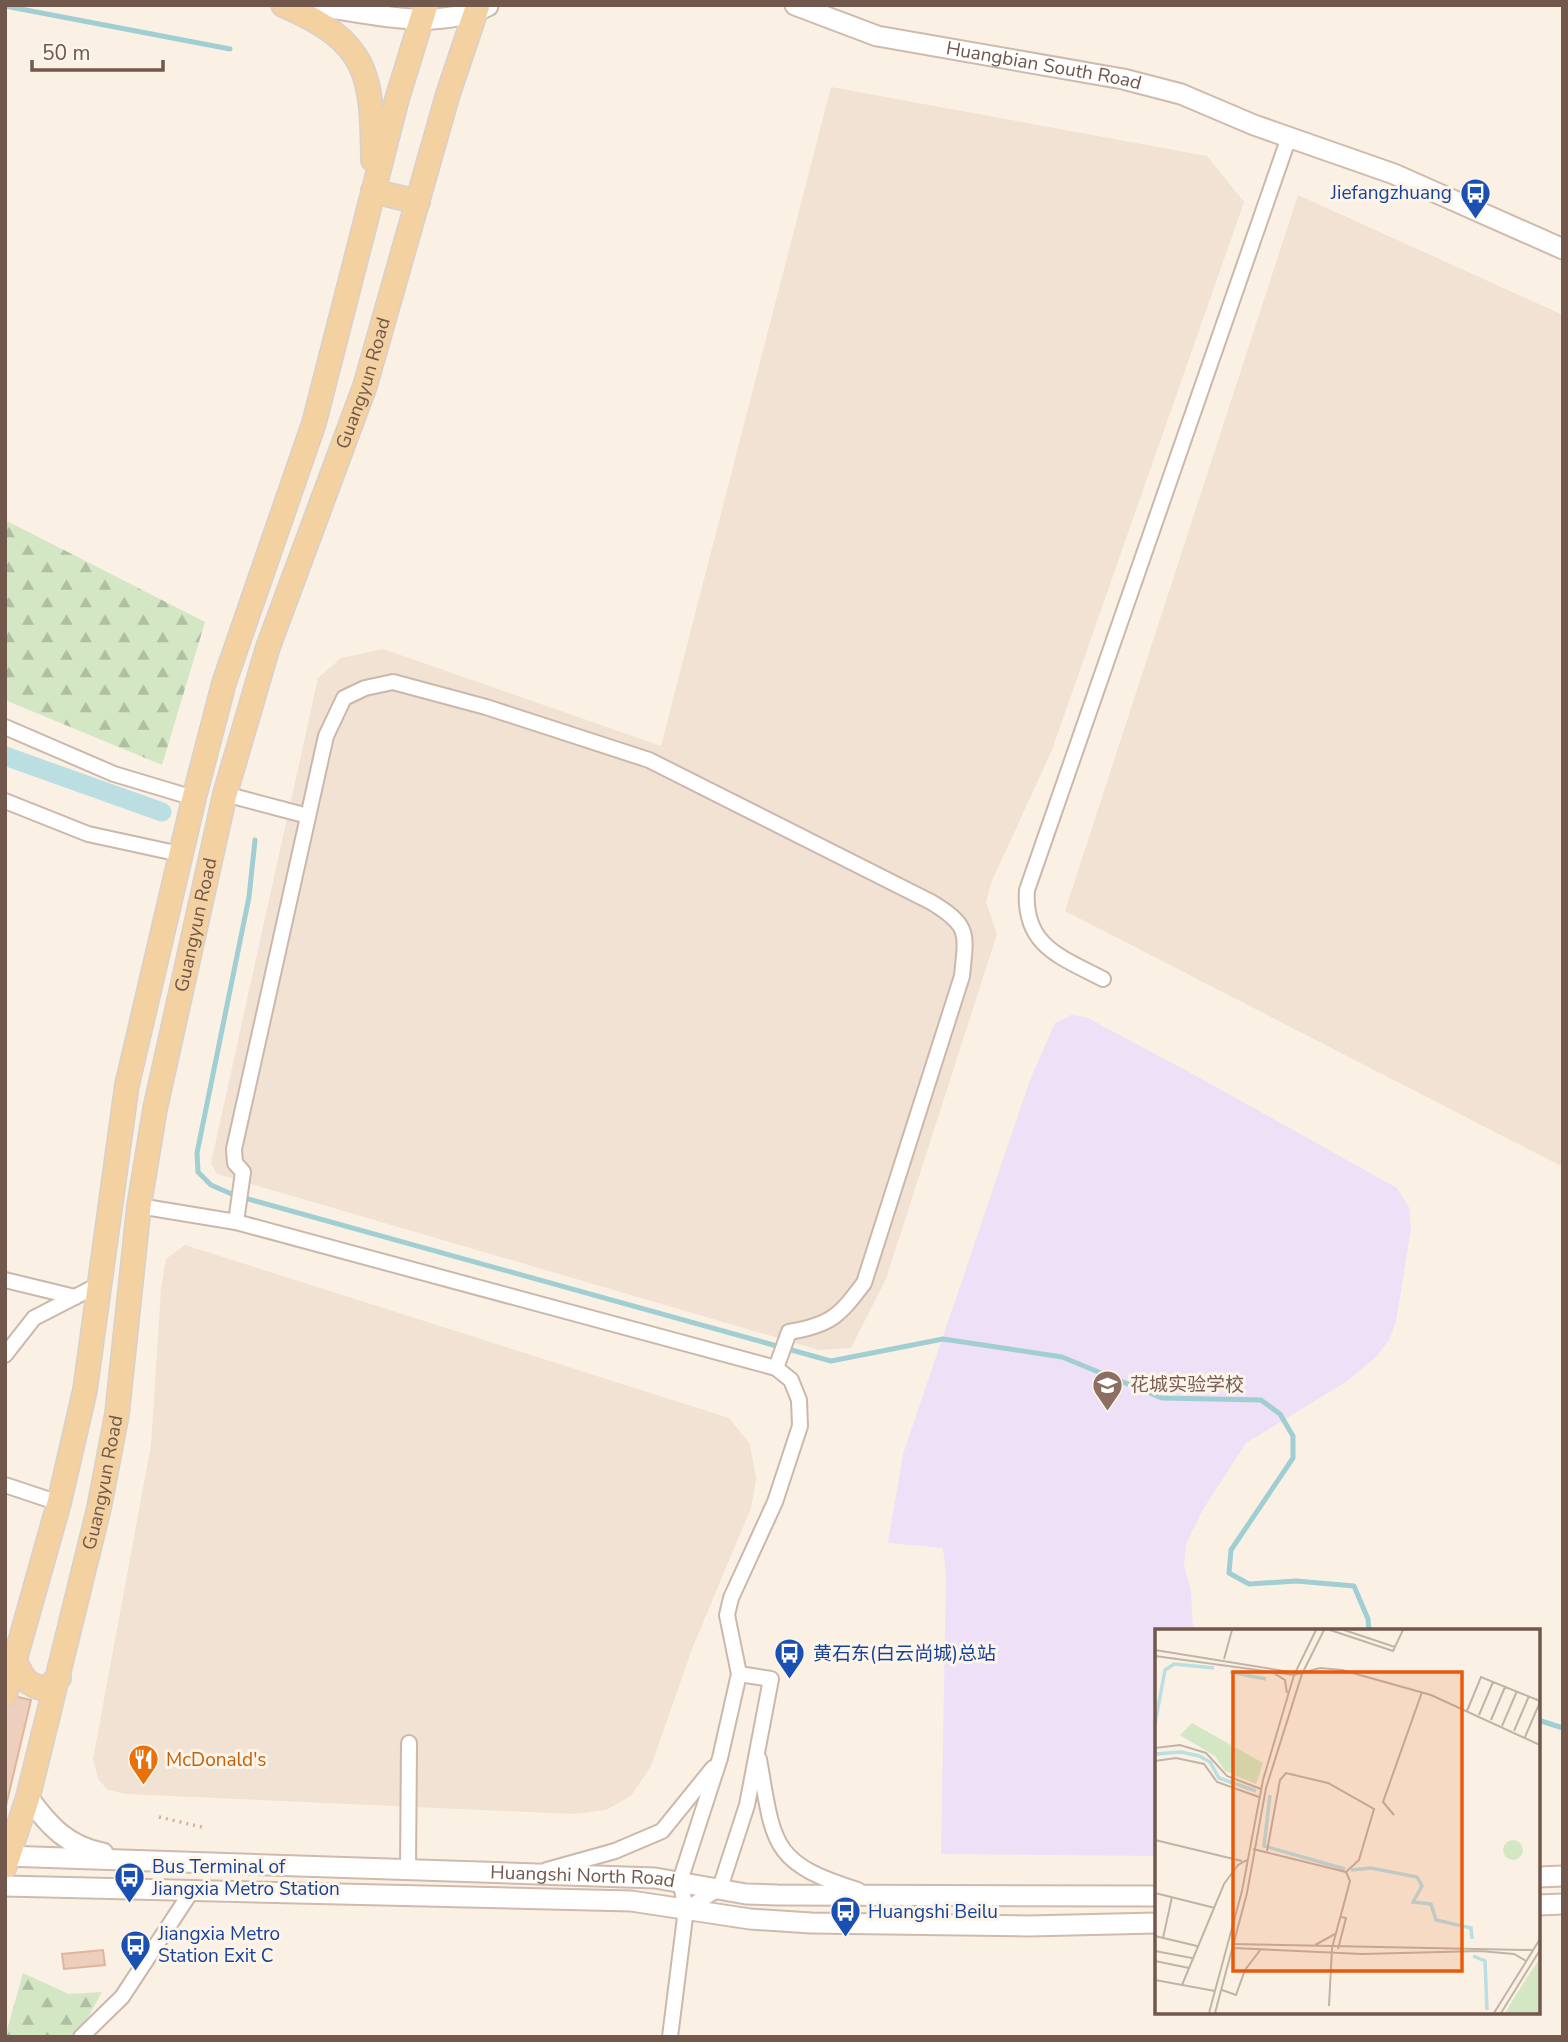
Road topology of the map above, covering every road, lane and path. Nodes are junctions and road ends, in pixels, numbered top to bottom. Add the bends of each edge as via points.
1 (283, 5) edge
2 (312, 5) edge
3 (795, 5) edge
4 (477, 7) edge
5 (423, 13) edge
6 (1289, 137) junction
7 (373, 191) junction
8 (418, 202) junction
9 (1563, 249) edge
10 (5, 727) edge
11 (225, 794) junction
12 (194, 798) junction
13 (5, 801) edge
14 (308, 816) junction
15 (180, 853) junction
16 (1103, 979) dead end
17 (139, 1206) junction
18 (236, 1222) junction
19 (5, 1280) edge
20 (100, 1284) junction
21 (75, 1297) junction
22 (5, 1355) edge
23 (776, 1368) junction
24 (5, 1485) edge
25 (59, 1503) junction
26 (15, 1660) junction
27 (739, 1674) junction
28 (59, 1678) junction
29 (5, 1695) edge
30 (409, 1743) dead end
31 (757, 1751) junction
32 (720, 1758) junction
33 (28, 1797) junction
34 (159, 1816) dead end
35 (206, 1828) dead end
36 (6, 1859) edge
37 (155, 1863) junction
38 (408, 1870) junction
39 (533, 1874) junction
40 (1563, 1876) edge
41 (1540, 1877) edge
42 (680, 1881) junction
43 (5, 1886) edge
44 (720, 1888) junction
45 (191, 1892) junction
46 (1155, 1896) edge
47 (408, 1897) junction
48 (881, 1897) junction
49 (1563, 1904) edge
50 (1540, 1905) edge
51 (687, 1909) junction
52 (1155, 1923) edge
53 (81, 2037) edge
54 (670, 2037) edge

1 - 7 main road via 316,19 338,35 365,71 373,102
2 - 5 street
3 - 6 street, Huangbian South Road via 889,38 1159,87
4 - 5 street
4 - 8 main road, Guangyun Road
5 - 7 main road, Guangyun Road
6 - 9 street, Huangbian South Road via 1385,170
6 - 16 street via 1027,890 1029,922 1040,941 1051,952
7 - 8 main road
7 - 12 main road, Guangyun Road via 314,423 225,683
8 - 11 main road, Guangyun Road via 352,426 268,647
10 - 12 street via 114,774
11 - 14 street
11 - 17 main road, Guangyun Road via 171,1025
12 - 15 main road, Guangyun Road
13 - 15 street via 88,834
14 - 18 street via 234,1149 235,1163 243,1172
14 - 23 street via 326,736 344,698 393,682 649,760 955,917 965,936 962,976 864,1283 846,1307 821,1327 789,1332
15 - 20 main road, Guangyun Road via 127,1085
17 - 18 street
17 - 28 main road, Guangyun Road via 115,1428
18 - 23 street
19 - 21 street
20 - 21 street
20 - 25 main road, Guangyun Road via 85,1390
21 - 22 street via 34,1318
23 - 27 street via 791,1380 799,1400 800,1426 775,1502 726,1615
24 - 25 street
25 - 26 main road, Guangyun Road
26 - 28 main road via 21,1676 34,1687 45,1689
26 - 29 main road, Guangyun Road
27 - 31 street via 771,1679
27 - 32 street
28 - 33 main road, Guangyun Road
30 - 38 street
31 - 44 street via 739,1835
31 - 48 street via 771,1830 781,1850 815,1877
32 - 39 street via 662,1831 615,1851
32 - 42 street
33 - 36 main road, Guangyun Road
33 - 37 street via 53,1829 86,1850
34 - 35 path
36 - 37 street, Huangshi North Road
37 - 38 street, Huangshi North Road
38 - 39 street, Huangshi North Road
38 - 47 street
39 - 42 street, Huangshi North Road
40 - 41 street
42 - 44 street, Huangshi North Road
42 - 51 street
43 - 45 street, Huangshi North Road
44 - 48 street, Huangshi North Road via 746,1894
44 - 51 street
45 - 47 street, Huangshi North Road
45 - 53 street via 122,1997
46 - 48 street, Huangshi North Road
47 - 51 street, Huangshi North Road via 631,1902
49 - 50 street
51 - 52 street, Huangshi North Road via 811,1923
51 - 54 street

